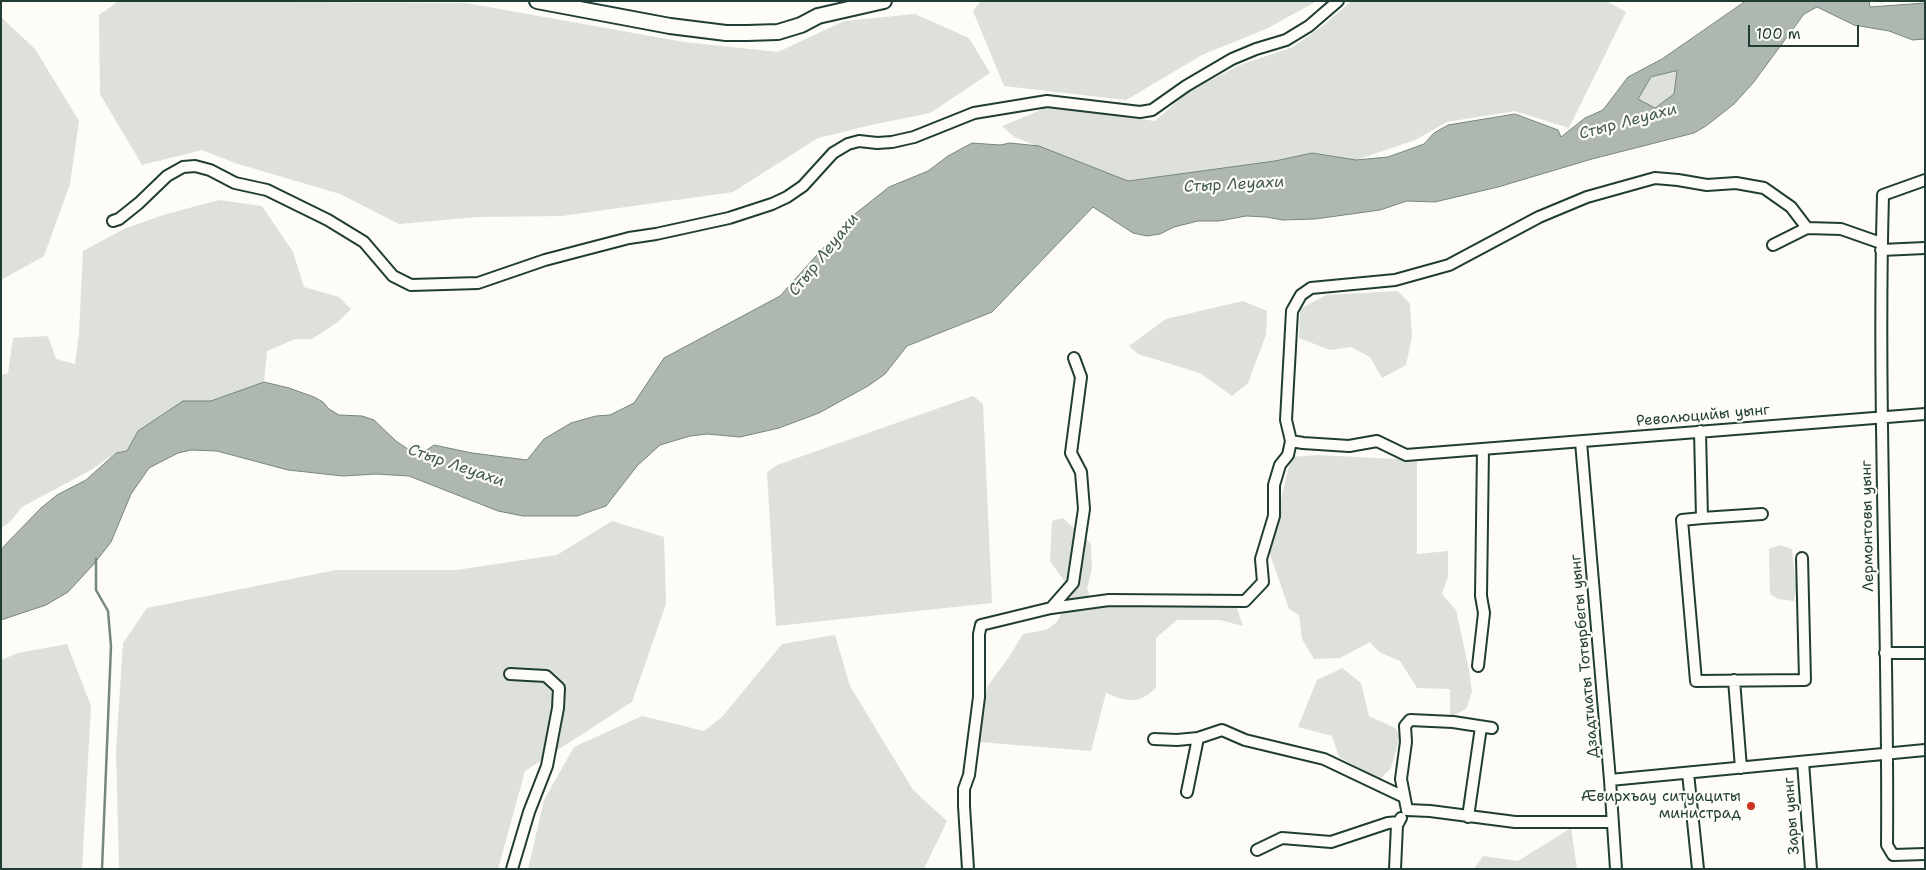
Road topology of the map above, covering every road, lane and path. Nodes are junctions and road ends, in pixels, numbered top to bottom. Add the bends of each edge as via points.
1 (537, 1) edge
2 (884, 1) edge
3 (1338, 1) edge
4 (1925, 180) edge
5 (113, 221) dead end
6 (1807, 228) junction
7 (1773, 244) dead end
8 (1881, 247) junction
9 (1925, 248) edge
10 (1074, 358) dead end
11 (1925, 414) edge
12 (1881, 417) junction
13 (1700, 430) junction
14 (1291, 441) junction
15 (1581, 442) junction
16 (1483, 450) junction
17 (1762, 514) dead end
18 (1702, 518) junction
19 (1802, 558) dead end
20 (1052, 608) junction
21 (1885, 653) junction
22 (1925, 653) edge
23 (1478, 666) dead end
24 (510, 674) dead end
25 (1734, 680) junction
26 (1480, 726) junction
27 (1492, 728) dead end
28 (1198, 738) junction
29 (1154, 739) dead end
30 (1925, 750) edge
31 (1888, 754) junction
32 (1803, 762) junction
33 (1740, 768) junction
34 (1688, 773) junction
35 (1610, 780) junction
36 (1187, 792) dead end
37 (1404, 797) junction
38 (1407, 810) junction
39 (1468, 817) junction
40 (1399, 822) junction
41 (1613, 822) junction
42 (1257, 850) dead end
43 (1925, 854) edge
44 (512, 869) edge
45 (968, 869) edge
46 (1395, 869) edge
47 (1616, 869) edge
48 (1698, 869) edge
49 (1811, 869) edge

1 - 2 main road via 726,33 778,32 818,16
3 - 5 street via 1309,26 1286,40 1232,59 1152,110 1140,112 1047,101 974,113 914,137 892,142 859,141 833,153 803,186 772,204 729,218 564,255 478,283 411,285 393,276 364,242 328,220 267,190 241,185 195,166 183,167 167,176 139,203
4 - 8 street, Лермонтовы уынг via 1883,195
6 - 7 street
6 - 8 street via 1840,229
6 - 14 street via 1792,207 1764,188 1736,183 1707,186 1656,178 1587,197 1539,217 1449,265 1395,280 1311,288 1301,295 1292,311 1286,420
8 - 9 street
8 - 12 street, Лермонтовы уынг
10 - 20 street via 1081,377 1071,453 1081,472 1084,509 1072,583
11 - 12 street, Революцийы уынг
12 - 13 street, Революцийы уынг
12 - 21 street, Лермонтовы уынг
13 - 15 street, Революцийы уынг
13 - 18 street
14 - 16 street, Революцийы уынг via 1349,446 1377,442 1406,455
14 - 20 street via 1274,485 1274,516 1261,559 1263,582 1245,601 1109,600
15 - 16 street, Революцийы уынг
15 - 35 street, Дзадтиаты Тотырбегы уынг
16 - 23 street via 1481,596 1484,613
17 - 18 street
18 - 25 street via 1682,520 1696,681
19 - 25 street via 1805,680
20 - 45 street via 981,625 979,697 969,775 964,789
21 - 22 street
21 - 31 street, Лермонтовы уынг
24 - 44 street via 546,676 559,688 546,766
25 - 33 street
26 - 27 street
26 - 37 street via 1410,720 1405,726 1401,779
26 - 39 street
28 - 29 street
28 - 36 street
28 - 37 street via 1222,730 1245,740 1324,758
30 - 31 street
31 - 32 street
31 - 43 street, Лермонтовы уынг via 1887,845 1893,855
32 - 33 street
32 - 49 street, Зары уынг
33 - 34 street
34 - 35 street
34 - 48 street
35 - 41 street, Дзадтиаты Тотырбегы уынг
37 - 38 street
38 - 39 street
38 - 40 street
39 - 41 street via 1515,822
40 - 42 street via 1331,842 1282,838
40 - 46 street
41 - 47 street, Дзадтиаты Тотырбегы уынг

